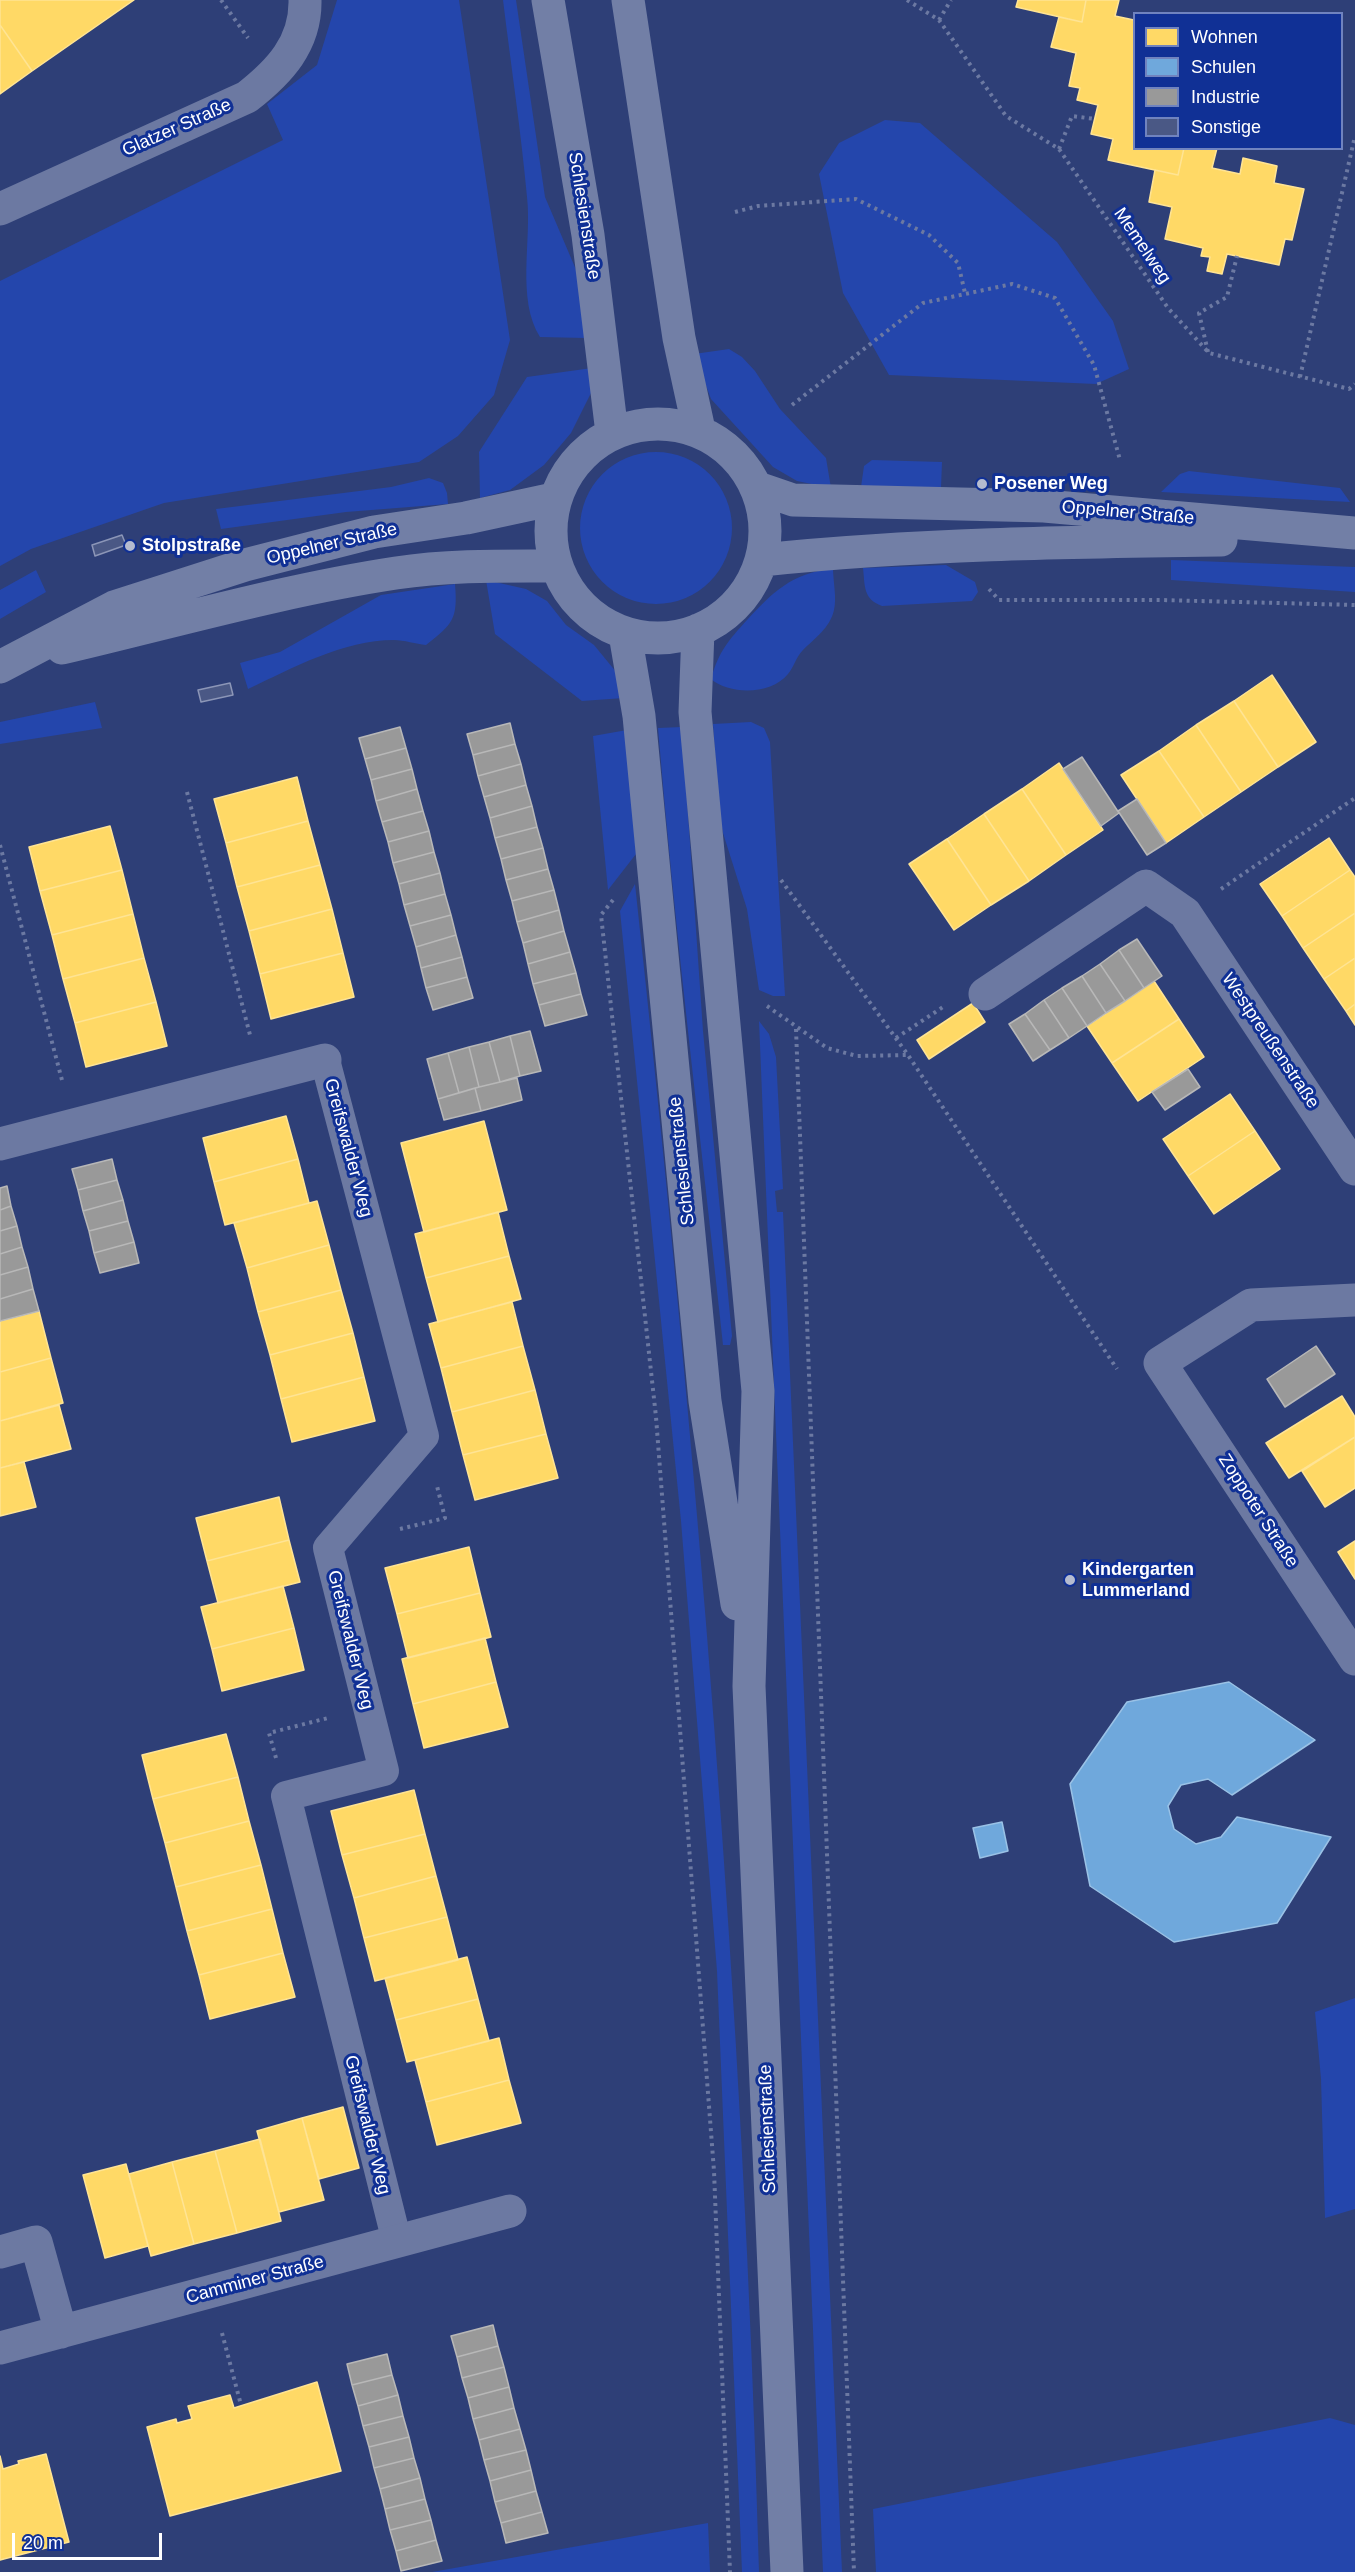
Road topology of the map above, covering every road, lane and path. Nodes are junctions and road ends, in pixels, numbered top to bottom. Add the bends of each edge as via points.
1 (304, 0) edge
2 (548, 0) edge
3 (628, 0) edge
4 (907, 0) edge
5 (951, 0) edge
6 (939, 20) junction
7 (1095, 119) dead end
8 (1355, 136) edge
9 (1059, 149) junction
10 (0, 209) edge
11 (735, 212) dead end
12 (1237, 256) dead end
13 (965, 293) junction
14 (1209, 353) junction
15 (1300, 377) junction
16 (1355, 384) edge
17 (1349, 389) junction
18 (1355, 390) edge
19 (792, 405) dead end
20 (699, 430) junction
21 (612, 433) junction
22 (1120, 460) dead end
23 (758, 488) junction
24 (554, 500) junction
25 (1355, 533) edge
26 (1355, 539) edge
27 (762, 560) junction
28 (555, 566) junction
29 (999, 600) dead end
30 (1355, 605) edge
31 (698, 630) junction
32 (625, 634) junction
33 (10, 662) edge
34 (187, 792) dead end
35 (1355, 798) edge
36 (0, 845) edge
37 (782, 880) dead end
38 (1185, 913) junction
39 (601, 915) dead end
40 (985, 994) joint
41 (896, 1038) junction
42 (908, 1055) junction
43 (325, 1060) joint
44 (261, 1077) junction
45 (74, 1125) junction
46 (0, 1144) edge
47 (1355, 1169) edge
48 (1355, 1300) edge
49 (1123, 1378) dead end
50 (1355, 1659) edge
51 (749, 1686) junction
52 (368, 1708) junction
53 (286, 1796) junction
54 (510, 2211) dead end
55 (397, 2242) junction
56 (0, 2252) edge
57 (61, 2332) junction
58 (0, 2348) edge
59 (228, 2355) dead end
60 (241, 2406) dead end
61 (730, 2572) edge
62 (787, 2572) edge
63 (854, 2572) edge

1 - 10 street, Glatzer Straße via 298,42 275,75 247,97
2 - 21 street, Schlesienstraße via 588,235
3 - 20 street via 679,338
4 - 6 path, Memelweg
5 - 6 path
6 - 9 path, Memelweg via 1006,116
7 - 9 path via 1072,116
8 - 15 path
9 - 14 path, Memelweg via 1168,308
11 - 13 path via 758,206 856,199 929,236 958,263
12 - 14 path via 1227,297 1199,313
13 - 19 path via 922,303
13 - 22 path via 1012,284 1055,298 1094,365
14 - 15 path
15 - 17 path
16 - 17 path
17 - 18 path
20 - 21 street via 640,424
20 - 23 street via 730,451
21 - 24 street via 587,450 567,472
23 - 25 street, Oppelner Straße via 793,500 1044,506
23 - 27 street via 766,524
24 - 28 street via 550,533
24 - 33 street, Oppelner Straße via 374,532 245,565 114,607
26 - 27 street, Oppelner Straße via 1057,543 848,551
27 - 31 street via 748,590 727,614
28 - 32 street via 571,595 595,619
28 - 33 street, Oppelner Straße via 469,565 397,573 327,586
29 - 30 path
31 - 32 street via 675,638
31 - 51 street, Schlesienstraße via 695,712 758,1391
32 - 51 street, Schlesienstraße via 639,716 705,1401
34 - 44 path
35 - 38 path
36 - 45 path
37 - 41 path
38 - 40 street, Westpreußenstraße via 1146,886
38 - 47 street, Westpreußenstraße
39 - 61 path via 656,1417 714,2160
40 - 41 path via 966,992
41 - 42 path
42 - 49 path
42 - 63 path via 857,1056 827,1048 796,1029
43 - 44 street, Greifswalder Weg
43 - 52 lane, Greifswalder Weg via 424,1436 328,1548
44 - 45 street, Greifswalder Weg
45 - 46 street, Greifswalder Weg
48 - 50 street, Zoppoter Straße via 1251,1305 1160,1363
51 - 62 street, Schlesienstraße
52 - 53 lane, Greifswalder Weg via 384,1771
52 - 53 path via 269,1733
53 - 55 lane, Greifswalder Weg
54 - 55 street, Camminer Straße
55 - 57 street, Camminer Straße
56 - 57 street via 36,2242
57 - 58 street, Camminer Straße
59 - 60 path

